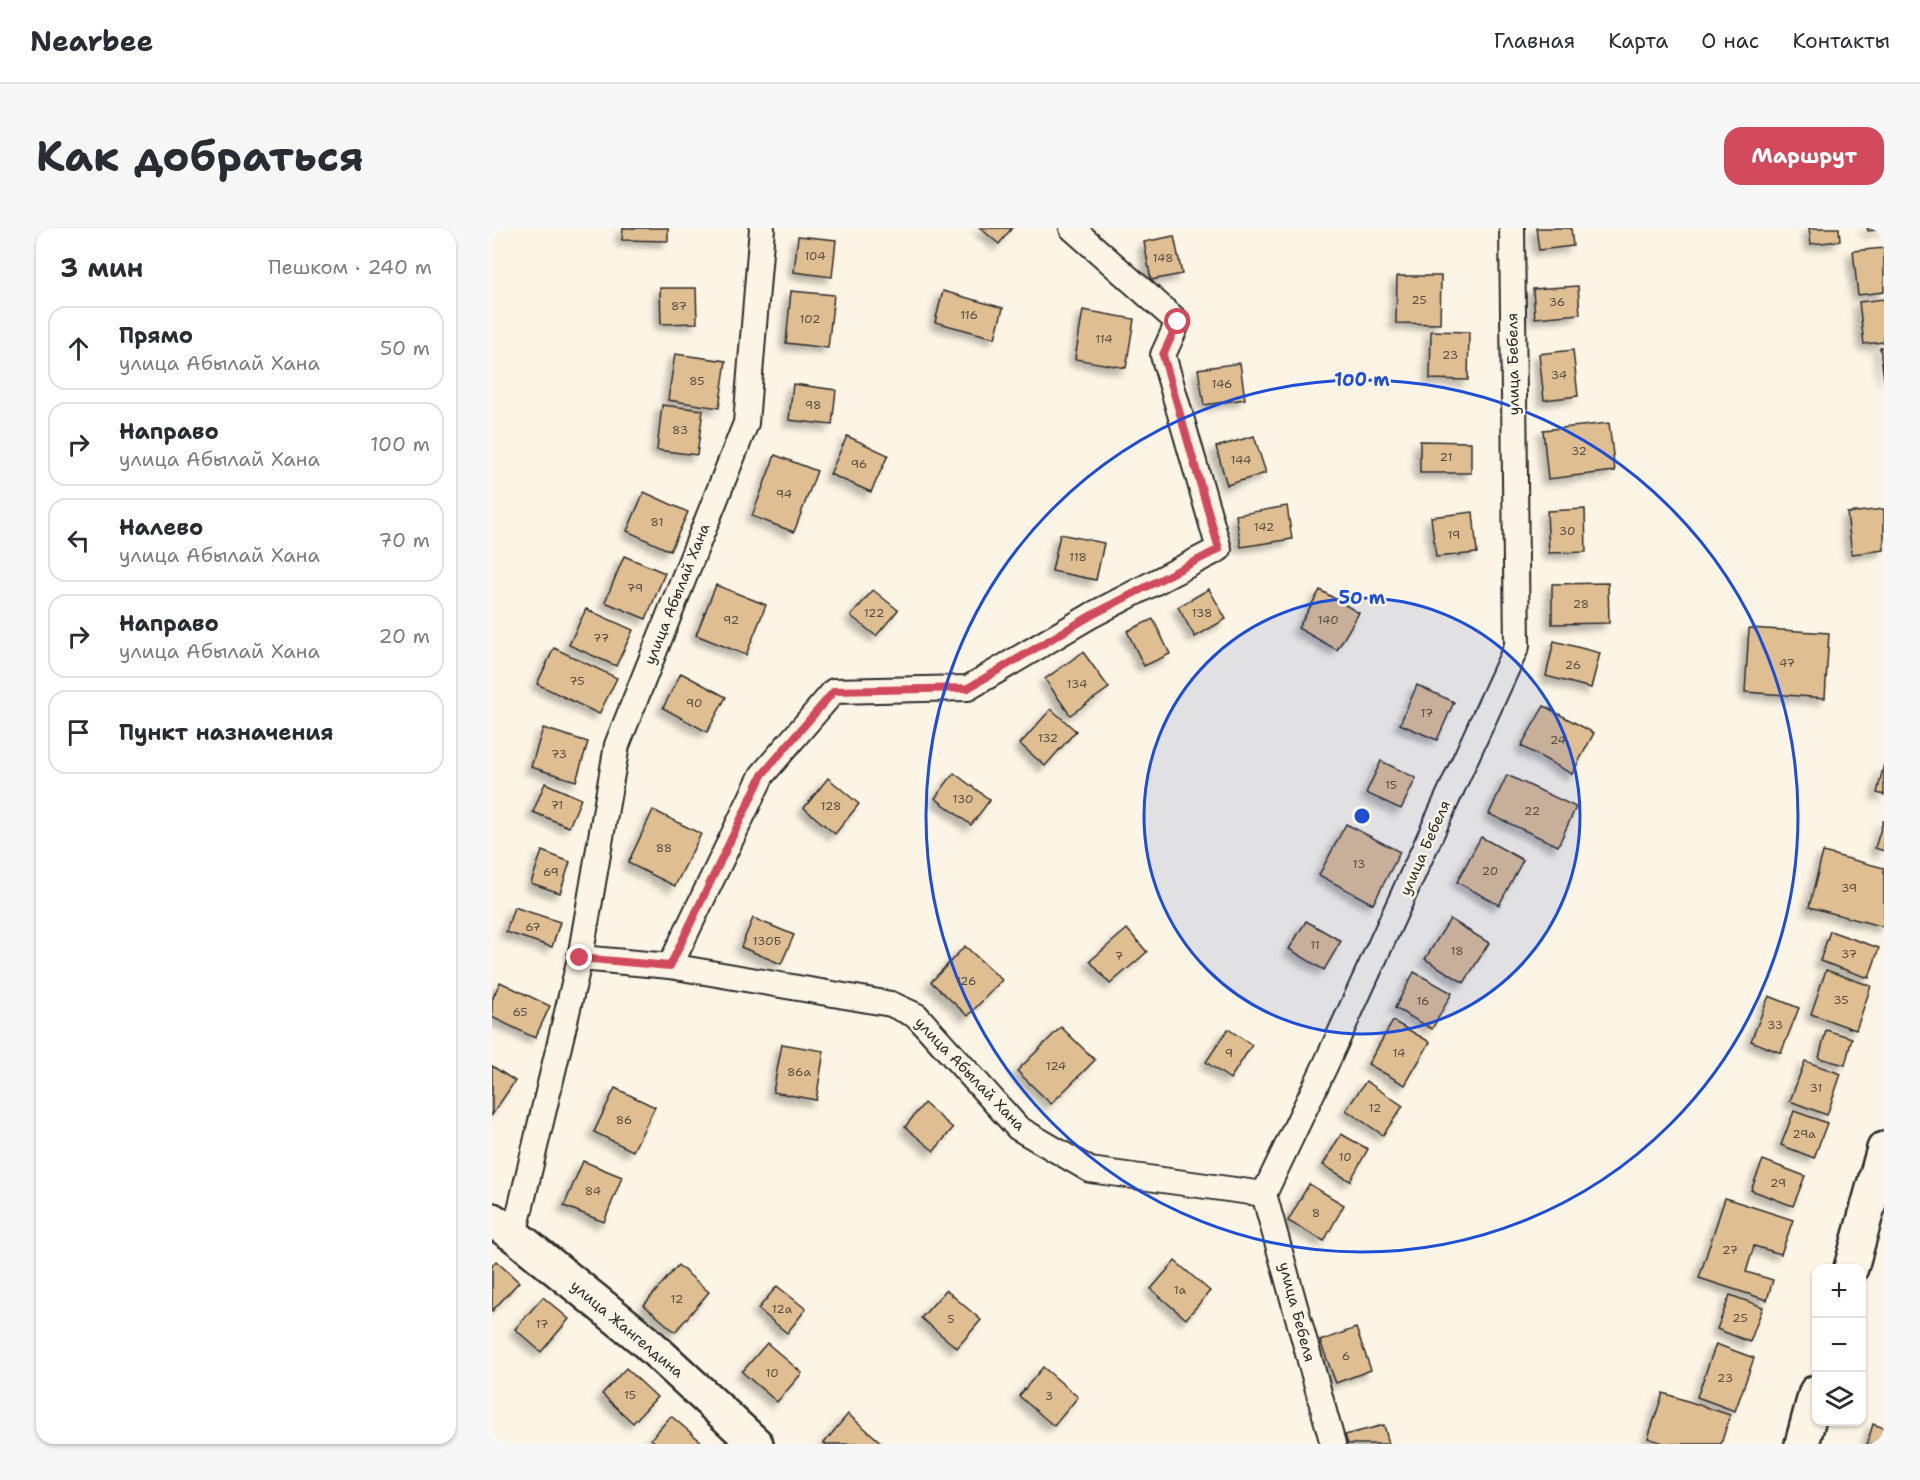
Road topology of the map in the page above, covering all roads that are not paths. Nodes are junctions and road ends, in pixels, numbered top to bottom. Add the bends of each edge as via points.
1 (762, 228) edge
2 (1072, 228) edge
3 (1512, 228) edge
4 (580, 958) junction
5 (670, 966) junction
6 (1884, 1149) edge
7 (1264, 1194) junction
8 (503, 1227) edge
9 (1852, 1264) edge
10 (1812, 1407) edge
11 (756, 1444) edge
12 (1333, 1444) edge
13 (1802, 1444) edge

1 - 4 street, улица Абылай Хана via 746,423 618,745
2 - 5 street via 1178,322 1163,355 1219,549 1092,615 968,688 834,691 762,775
3 - 7 street, улица Бебеля via 1517,646
4 - 5 street, улица Абылай Хана
4 - 8 street, улица Абылай Хана
5 - 7 street, улица Абылай Хана via 891,1004 917,1016 1018,1128 1090,1170
6 - 9 street
7 - 12 street, улица Бебеля
8 - 11 street, улица Жангелдина via 644,1340
10 - 13 street

